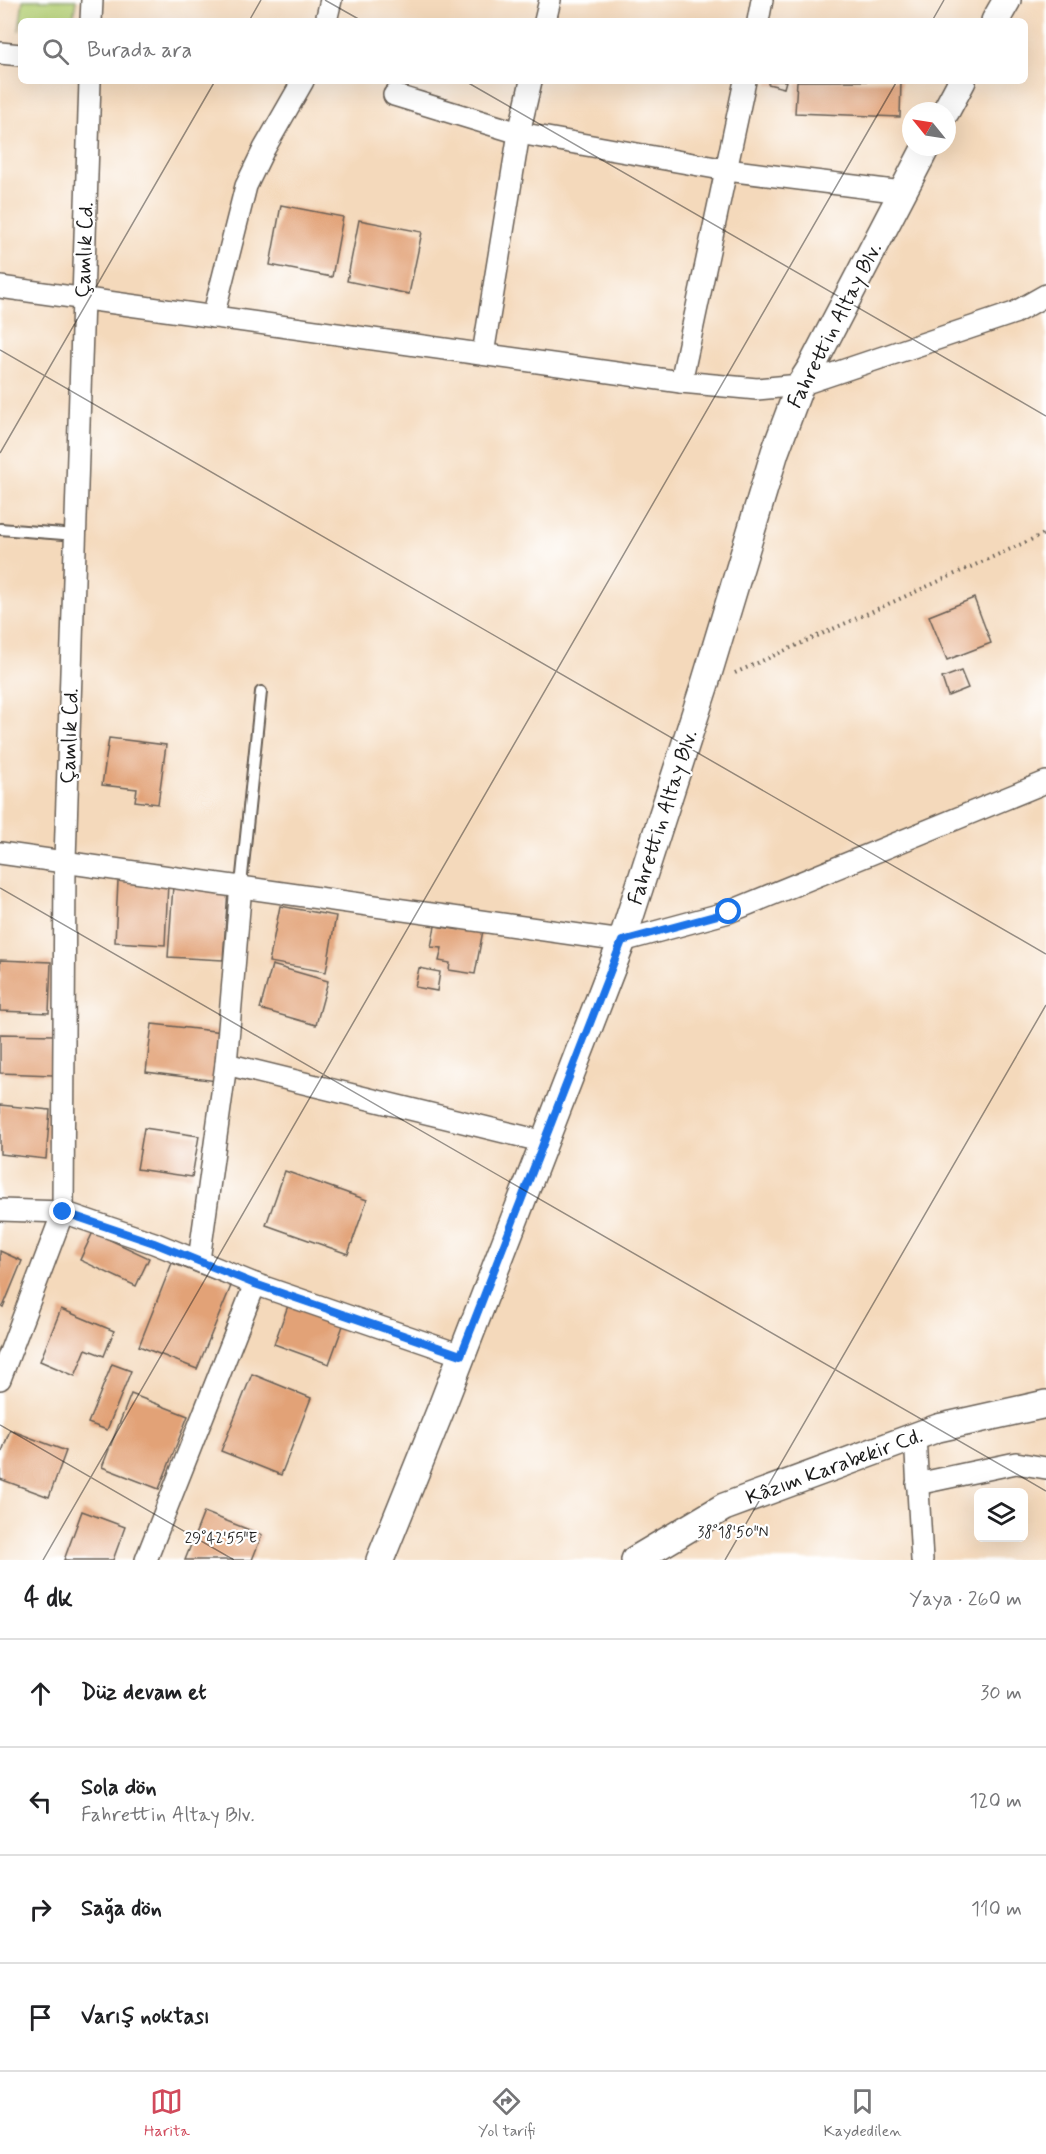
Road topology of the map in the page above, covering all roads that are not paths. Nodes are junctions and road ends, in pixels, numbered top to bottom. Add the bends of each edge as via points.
1 (92, 0) edge
2 (331, 0) edge
3 (550, 0) edge
4 (762, 0) edge
5 (1007, 0) edge
6 (92, 18) edge
7 (327, 18) edge
8 (546, 18) edge
9 (759, 18) edge
10 (997, 18) edge
11 (0, 53) edge
12 (18, 55) edge
13 (90, 84) edge
14 (301, 84) edge
15 (530, 84) edge
16 (744, 84) edge
17 (960, 84) edge
18 (394, 95) dead end
19 (951, 102) edge
20 (519, 133) junction
21 (922, 156) edge
22 (727, 170) junction
23 (902, 192) junction
24 (0, 287) edge
25 (1046, 295) edge
26 (83, 296) junction
27 (213, 317) junction
28 (483, 354) junction
29 (681, 382) junction
30 (800, 385) junction
31 (0, 529) edge
32 (76, 535) junction
33 (261, 692) dead end
34 (1046, 782) edge
35 (0, 853) edge
36 (65, 860) junction
37 (242, 885) junction
38 (622, 941) junction
39 (226, 1064) junction
40 (545, 1142) junction
41 (0, 1210) edge
42 (63, 1212) junction
43 (199, 1260) junction
44 (255, 1284) junction
45 (461, 1355) junction
46 (0, 1379) edge
47 (1046, 1404) edge
48 (915, 1436) junction
49 (1046, 1468) edge
50 (917, 1484) junction
51 (146, 1560) edge
52 (380, 1560) edge
53 (635, 1560) edge
54 (922, 1560) edge

1 - 6 street
2 - 7 street
3 - 8 street
4 - 9 street
5 - 10 street
11 - 12 street
13 - 26 street, Çamlık Cd.
14 - 27 street via 246,186
15 - 20 street
16 - 22 street
17 - 19 street
18 - 20 street
20 - 22 street
20 - 28 street
21 - 23 street, Fahrettin Altay Blv.
22 - 23 street
22 - 29 street
23 - 30 street, Fahrettin Altay Blv.
24 - 26 street
25 - 30 street via 1014,313
26 - 27 street
26 - 32 street, Çamlık Cd.
27 - 28 street
28 - 29 street
29 - 30 street via 757,389
30 - 38 street, Fahrettin Altay Blv. via 775,452
31 - 32 lane
32 - 36 street, Çamlık Cd.
33 - 37 lane
34 - 38 street via 729,912
35 - 36 street
36 - 37 street
36 - 42 street, Çamlık Cd.
37 - 38 street
37 - 39 street
38 - 40 street, Fahrettin Altay Blv.
39 - 40 street
39 - 43 street
40 - 45 street, Fahrettin Altay Blv.
41 - 42 street
42 - 43 street
42 - 46 street, Çamlık Cd.
43 - 44 street
44 - 45 street
44 - 51 street
45 - 52 street, Fahrettin Altay Blv.
47 - 48 street, Kâzım Karabekir Cd.
48 - 50 street
48 - 53 street, Kâzım Karabekir Cd. via 724,1507
49 - 50 street via 1016,1463
50 - 54 street

